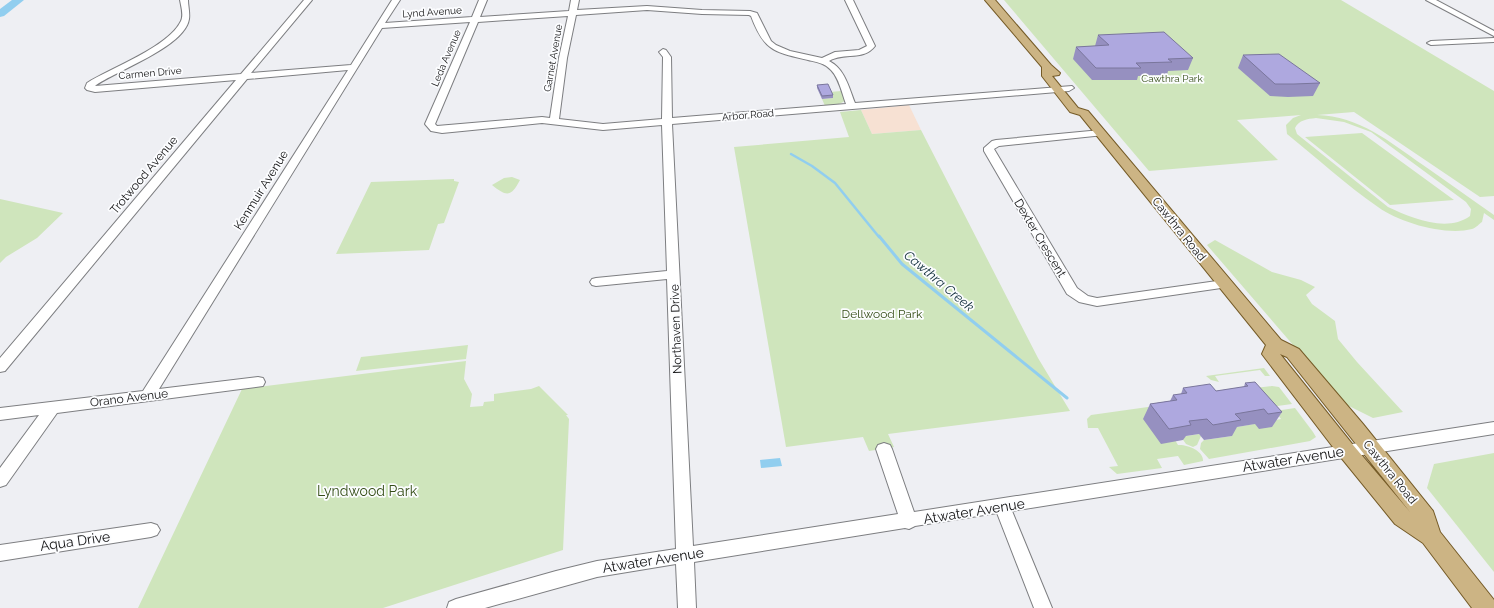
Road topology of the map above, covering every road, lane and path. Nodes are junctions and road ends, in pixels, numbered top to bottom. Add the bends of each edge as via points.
1 (184, 0) edge
2 (308, 0) edge
3 (396, 0) edge
4 (483, 0) edge
5 (575, 0) edge
6 (849, 0) edge
7 (990, 0) edge
8 (1430, 0) edge
9 (572, 12) junction
10 (475, 19) junction
11 (380, 26) junction
12 (1494, 34) edge
13 (1494, 40) edge
14 (1431, 43) dead end
15 (663, 52) dead end
16 (823, 61) junction
17 (353, 67) junction
18 (244, 76) junction
19 (1063, 89) junction
20 (851, 106) junction
21 (554, 121) junction
22 (667, 122) junction
23 (430, 124) joint
24 (1101, 133) junction
25 (674, 274) junction
26 (596, 282) dead end
27 (1224, 284) junction
28 (1275, 344) junction
29 (0, 367) edge
30 (258, 382) dead end
31 (148, 395) junction
32 (52, 408) junction
33 (0, 414) edge
34 (1494, 428) edge
35 (1370, 448) junction
36 (884, 449) dead end
37 (1346, 450) junction
38 (0, 480) edge
39 (1002, 506) junction
40 (908, 522) junction
41 (151, 530) dead end
42 (1430, 536) junction
43 (0, 553) edge
44 (684, 555) junction
45 (456, 608) edge
46 (687, 608) edge
47 (1043, 608) edge
48 (1486, 608) edge

1 - 18 street, Carmen Drive via 185,21 177,32 145,55 96,81 90,88
2 - 18 street, Trotwood Avenue
3 - 11 street, Kenmuir Avenue
4 - 10 street, Leda Avenue
5 - 9 street, Garnet Avenue
6 - 16 street via 871,46 865,51 832,56
7 - 19 main road, Cawthra Road via 1046,67 1047,76
8 - 12 street
9 - 10 street, Lynd Avenue
9 - 16 street, Lynd Avenue via 647,8 750,13 754,15 761,34 769,45 790,54
9 - 21 street, Garnet Avenue
10 - 11 street, Lynd Avenue
10 - 23 street, Leda Avenue
11 - 17 street, Kenmuir Avenue
13 - 14 street
15 - 22 street, Northaven Drive via 667,57
16 - 20 street via 837,71
17 - 18 street, Carmen Drive
17 - 31 street, Kenmuir Avenue
18 - 29 street, Trotwood Avenue
19 - 20 street, Arbor Road
19 - 24 main road, Cawthra Road via 1074,110 1084,113
20 - 22 street, Arbor Road
21 - 22 street, Arbor Road via 603,127
21 - 23 street, Arbor Road via 442,130 434,129
22 - 25 street, Northaven Drive
24 - 27 main road, Cawthra Road
24 - 27 street, Dexter Crescent via 996,143 989,148 1072,291 1080,298 1097,302
25 - 26 street
25 - 44 street, Northaven Drive
27 - 28 main road, Cawthra Road
28 - 35 main road, Cawthra Road via 1293,353
28 - 37 main road, Cawthra Road via 1271,354
30 - 31 street, Orano Avenue
31 - 32 street, Orano Avenue
32 - 33 street, Orano Avenue
32 - 38 street
34 - 35 street, Atwater Avenue
35 - 37 street, Atwater Avenue
35 - 42 main road, Cawthra Road via 1426,517
36 - 40 street
37 - 39 street, Atwater Avenue
37 - 42 main road, Cawthra Road via 1402,518
39 - 40 street, Atwater Avenue
39 - 47 street
40 - 44 street, Atwater Avenue
41 - 43 street, Aqua Drive
42 - 48 main road, Cawthra Road
44 - 45 street, Atwater Avenue via 556,578
44 - 46 street, Northaven Drive

